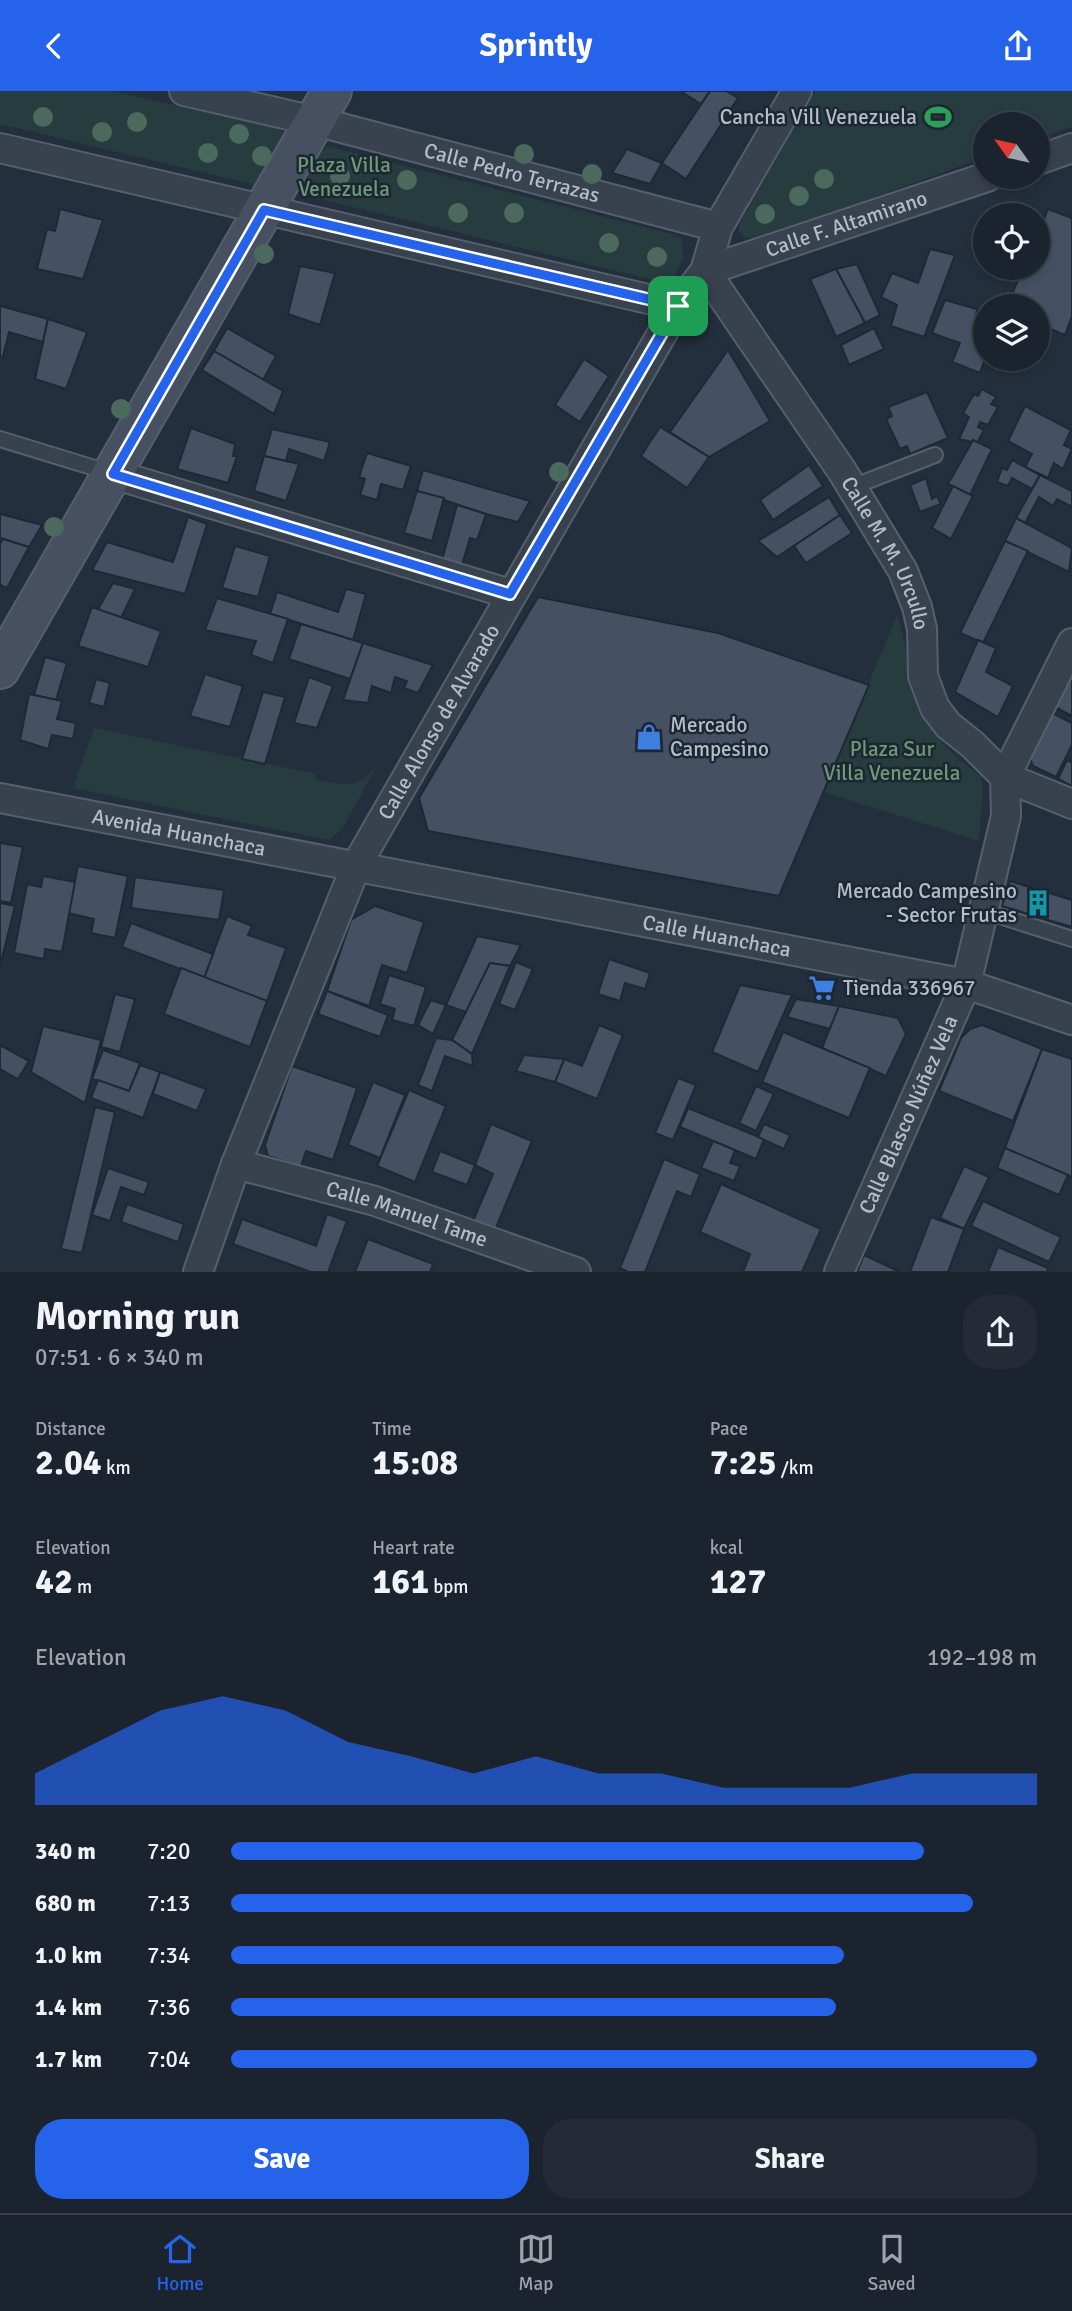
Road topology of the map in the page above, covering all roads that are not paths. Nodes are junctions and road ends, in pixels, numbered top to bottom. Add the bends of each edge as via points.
1 (184, 91) edge
2 (797, 91) edge
3 (324, 106) edge
4 (0, 148) edge
5 (1072, 148) edge
6 (1050, 156) edge
7 (973, 182) edge
8 (264, 210) junction
9 (718, 227) junction
10 (705, 271) junction
11 (678, 306) junction
12 (0, 439) edge
13 (935, 455) dead end
14 (113, 474) junction
15 (852, 487) junction
16 (510, 594) junction
17 (1072, 643) edge
18 (0, 669) edge
19 (1004, 777) junction
20 (0, 798) edge
21 (1072, 804) edge
22 (356, 866) junction
23 (984, 911) junction
24 (1072, 939) edge
25 (966, 984) junction
26 (1072, 1020) edge
27 (236, 1164) junction
28 (198, 1272) edge
29 (576, 1272) edge
30 (839, 1272) edge

1 - 3 street, Calle Pedro Terrazas
2 - 9 street, Calle Alonso de Alvarado
3 - 8 street
3 - 9 street, Calle Pedro Terrazas
4 - 8 street
5 - 6 street
7 - 10 street, Calle F. Altamirano
8 - 11 street
8 - 14 street
9 - 10 street, Calle Alonso de Alvarado
10 - 11 street, Calle Alonso de Alvarado
10 - 15 street, Calle M. M. Urcullo
11 - 16 street, Calle Alonso de Alvarado
12 - 14 lane
13 - 15 lane
14 - 16 street
14 - 18 street
15 - 19 street, Calle M. M. Urcullo via 903,571 917,607 923,676 935,708
16 - 22 street, Calle Alonso de Alvarado
17 - 19 street, Calle Blasco Núñez Vela
19 - 21 street, Calle M. M. Urcullo
19 - 23 street, Calle Blasco Núñez Vela via 1006,816
20 - 22 street, Avenida Huanchaca
22 - 25 street, Calle Huanchaca
22 - 27 street, Calle Alonso de Alvarado
23 - 24 lane
23 - 25 street, Calle Blasco Núñez Vela
25 - 26 street, Calle Huanchaca
25 - 30 street, Calle Blasco Núñez Vela
27 - 28 street, Calle Alonso de Alvarado
27 - 29 street, Calle Manuel Tame via 375,1201

